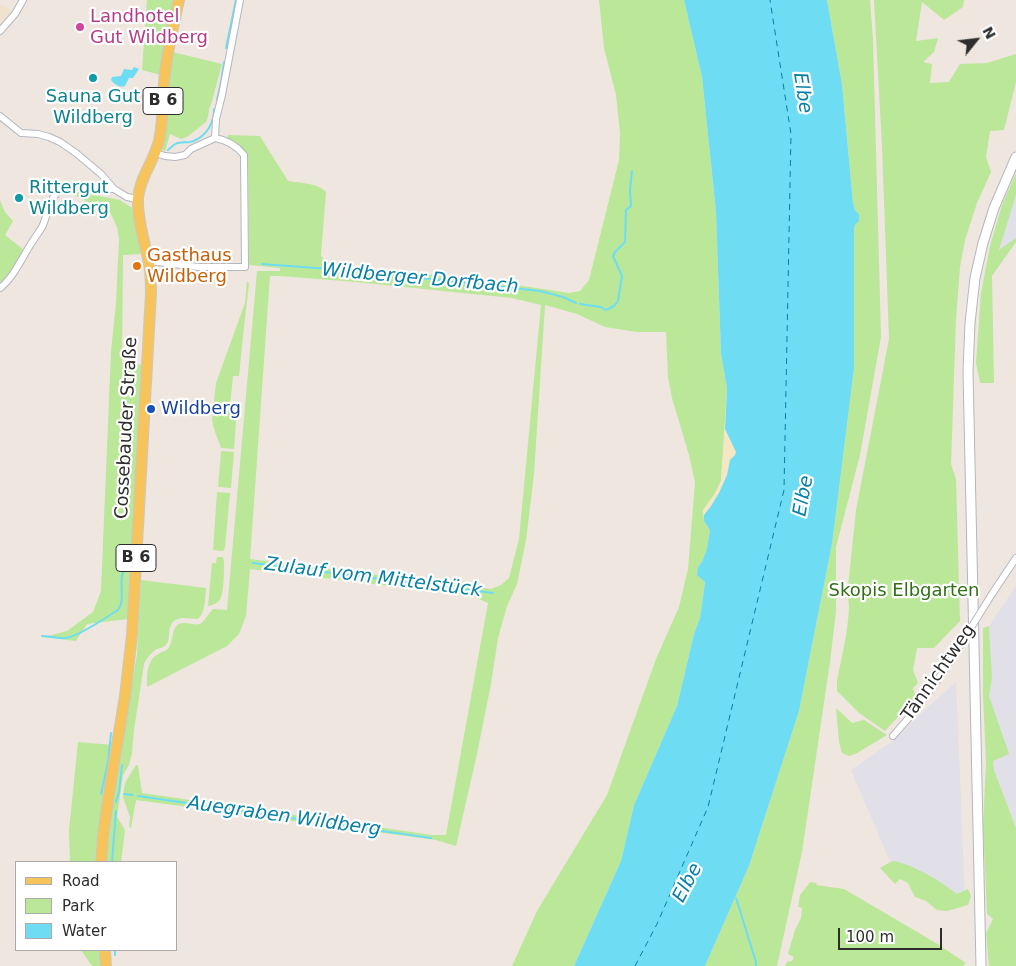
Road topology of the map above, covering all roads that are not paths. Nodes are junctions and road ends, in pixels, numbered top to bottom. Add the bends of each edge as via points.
1 (23, 0) edge
2 (179, 0) edge
3 (240, 0) edge
4 (0, 31) edge
5 (0, 116) edge
6 (215, 138) junction
7 (155, 153) junction
8 (1016, 157) edge
9 (114, 189) junction
10 (138, 199) junction
11 (149, 261) junction
12 (0, 288) edge
13 (1016, 558) edge
14 (893, 736) dead end
15 (101, 861) edge
16 (105, 951) edge
17 (106, 966) edge
18 (981, 966) edge

1 - 4 street
2 - 7 main road, Cossebauder Straße / B 6 via 168,48
3 - 6 street
5 - 9 street via 21,133 38,134 60,142 101,174
6 - 7 street via 185,155 175,157
6 - 11 street via 237,146 244,155 245,267 198,267
7 - 10 main road, Cossebauder Straße / B 6 via 144,175
8 - 18 main road via 994,208 975,278 968,371
9 - 10 street
9 - 12 street via 68,187 58,192 51,200 42,226 14,272
10 - 11 main road, Cossebauder Straße / B 6
11 - 15 main road, Cossebauder Straße / B 6 via 151,293 132,635
13 - 14 street, Tännichtweg, bridge via 935,684
16 - 17 main road

